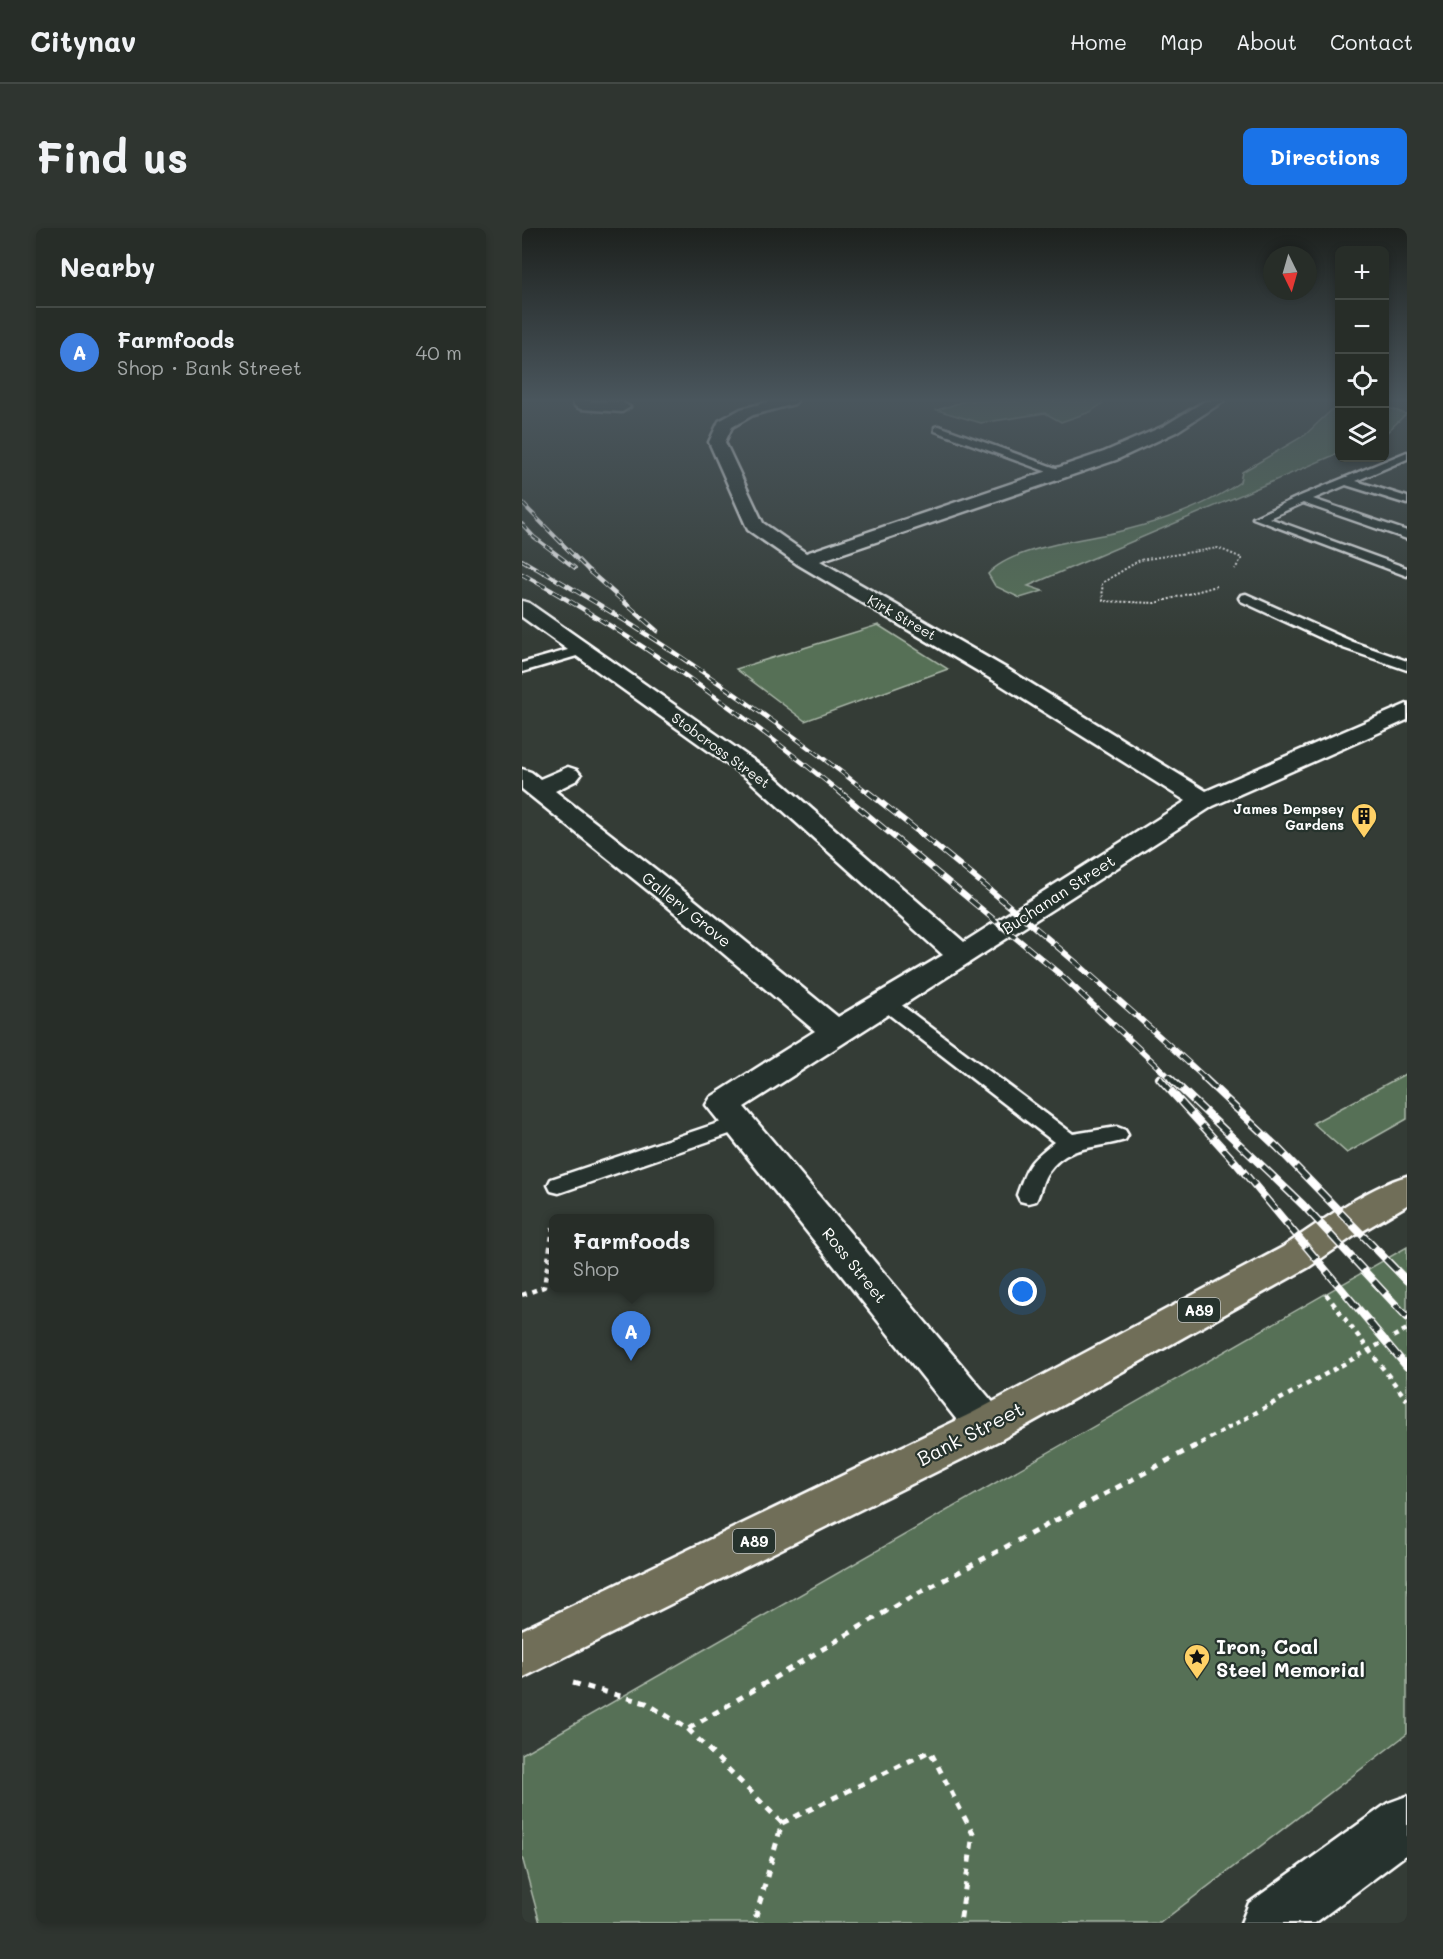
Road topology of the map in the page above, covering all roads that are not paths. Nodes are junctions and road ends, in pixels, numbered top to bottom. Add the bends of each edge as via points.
1 (734, 480) edge
2 (1039, 480) edge
3 (1346, 481) joint
4 (1302, 499) junction
5 (1407, 501) edge
6 (1407, 535) edge
7 (804, 560) junction
8 (1407, 572) edge
9 (1246, 598) road end
10 (522, 607) edge
11 (582, 650) junction
12 (1407, 666) edge
13 (522, 668) edge
14 (1407, 711) edge
15 (568, 775) dead end
16 (530, 783) edge
17 (1204, 801) junction
18 (962, 956) junction
19 (885, 1002) junction
20 (836, 1032) junction
21 (731, 1114) junction
22 (1117, 1135) dead end
23 (1069, 1142) junction
24 (560, 1185) dead end
25 (1407, 1189) edge
26 (1028, 1195) dead end
27 (987, 1426) junction
28 (522, 1655) edge
29 (1407, 1822) edge
30 (1269, 1923) edge

1 - 7 street, Kirk Street via 755,526
2 - 7 street
3 - 4 lane
3 - 5 lane
4 - 6 lane
4 - 8 lane via 1259,518
7 - 17 street, Kirk Street via 1001,675
9 - 12 lane via 1348,645
10 - 11 street, Stobcross Street
11 - 13 lane
11 - 18 street, Stobcross Street via 757,774
14 - 17 street, Buchanan Street
15 - 16 street, Gallery Grove
16 - 20 street, Gallery Grove
17 - 18 street, Buchanan Street
18 - 19 street, Buchanan Street
19 - 20 street, Buchanan Street
19 - 23 lane
20 - 21 street, Buchanan Street
21 - 24 lane
21 - 27 street, Ross Street
22 - 23 lane
23 - 26 lane via 1038,1167
25 - 27 main road, Bank Street / A89 via 1296,1257
27 - 28 main road, Bank Street / A89
29 - 30 street

